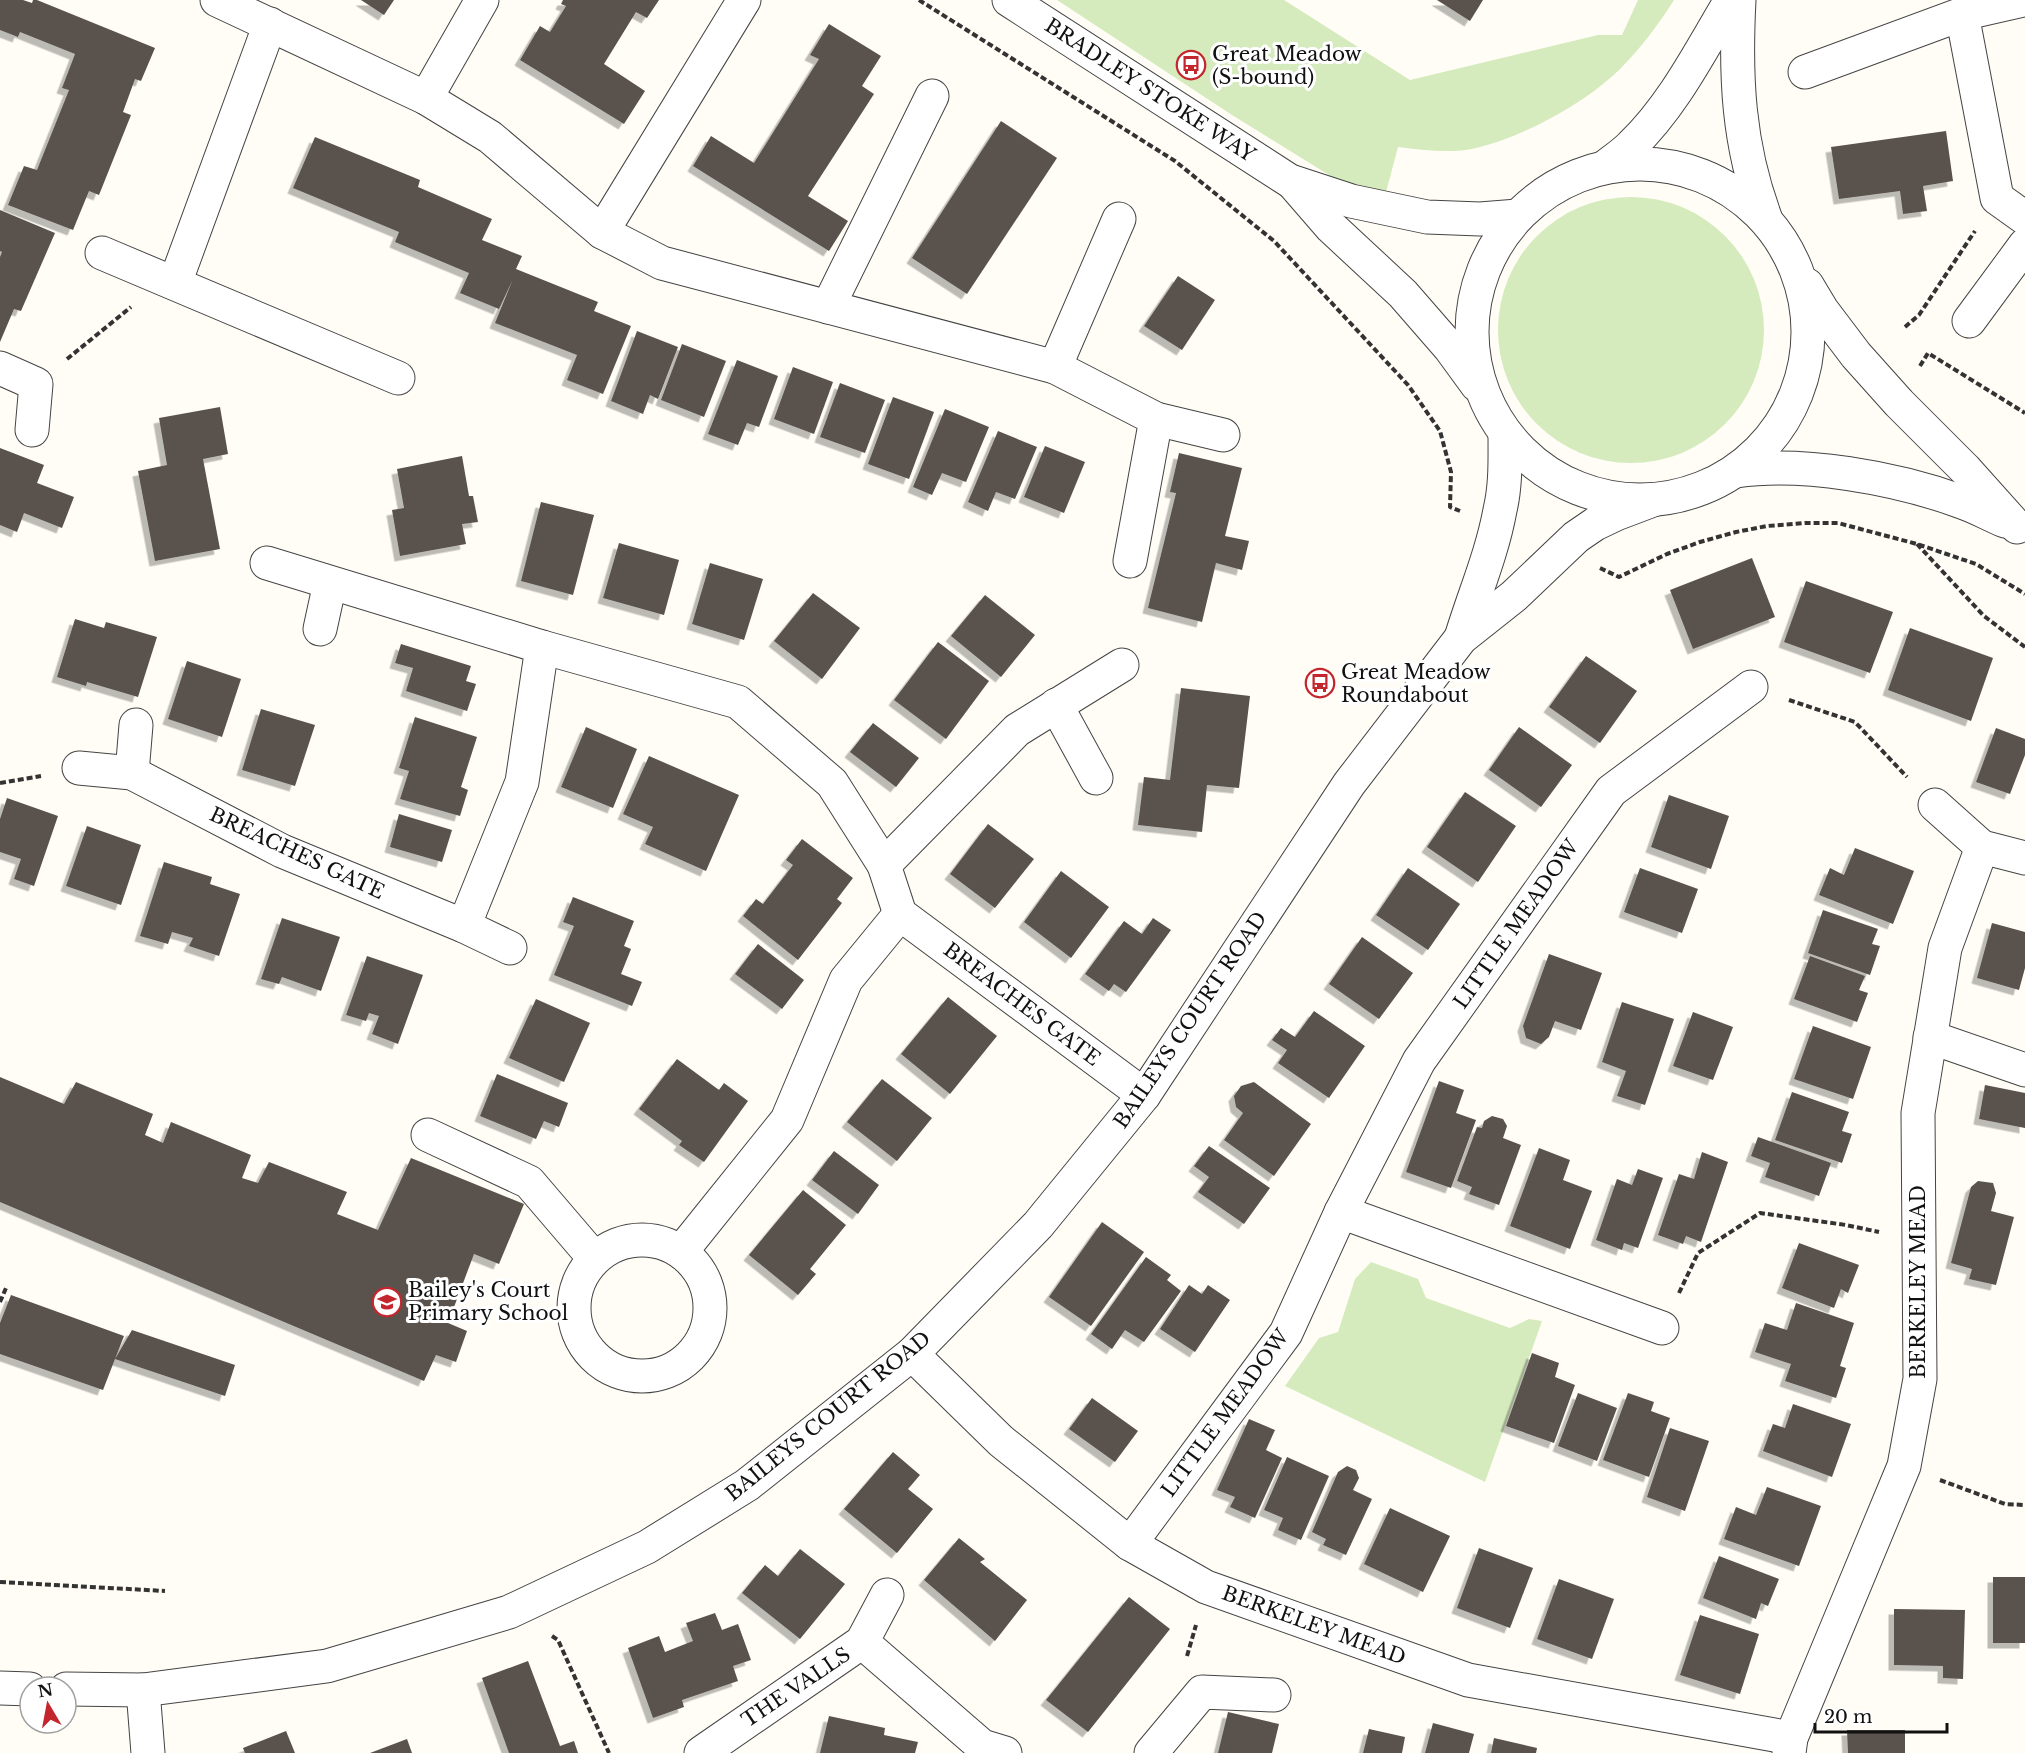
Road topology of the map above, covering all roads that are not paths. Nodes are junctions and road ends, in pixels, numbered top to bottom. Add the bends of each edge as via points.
1 (217, 0) edge
2 (482, 0) edge
3 (744, 0) edge
4 (1009, 0) edge
5 (1731, 0) edge
6 (1739, 0) edge
7 (2023, 0) edge
8 (1962, 14) junction
9 (270, 24) junction
10 (1805, 72) dead end
11 (932, 96) dead end
12 (426, 98) junction
13 (1605, 166) junction
14 (1290, 181) junction
15 (1518, 216) junction
16 (1765, 217) junction
17 (2025, 218) edge
18 (1119, 219) dead end
19 (602, 232) junction
20 (2025, 245) edge
21 (102, 253) dead end
22 (1799, 274) junction
23 (170, 282) junction
24 (828, 307) junction
25 (1969, 321) dead end
26 (1055, 367) junction
27 (0, 368) edge
28 (398, 378) dead end
29 (1483, 393) junction
30 (1156, 419) junction
31 (32, 430) dead end
32 (1505, 433) junction
33 (1223, 435) dead end
34 (1736, 471) junction
35 (1653, 500) junction
36 (2021, 530) edge
37 (1130, 561) dead end
38 (267, 563) dead end
39 (330, 583) junction
40 (320, 629) dead end
41 (1461, 638) junction
42 (542, 646) junction
43 (1122, 664) dead end
44 (1751, 687) road end
45 (1056, 705) junction
46 (136, 725) dead end
47 (79, 768) dead end
48 (132, 773) junction
49 (1096, 778) dead end
50 (1935, 805) road end
51 (1982, 847) junction
52 (2025, 858) edge
53 (884, 865) junction
54 (900, 914) junction
55 (464, 926) junction
56 (510, 948) dead end
57 (1930, 1037) junction
58 (2025, 1070) edge
59 (1144, 1095) junction
60 (428, 1136) dead end
61 (1341, 1212) junction
62 (681, 1252) junction
63 (594, 1258) junction
64 (1662, 1329) road end
65 (912, 1354) junction
66 (1130, 1544) junction
67 (887, 1595) dead end
68 (862, 1642) junction
69 (0, 1688) edge
70 (18, 1689) edge
71 (78, 1689) edge
72 (143, 1690) junction
73 (1274, 1695) dead end
74 (1790, 1746) edge
75 (148, 1753) edge
76 (700, 1753) edge
77 (1005, 1753) edge
78 (1150, 1753) edge

1 - 9 street
2 - 12 street
3 - 19 street
4 - 14 street, BRADLEY STOKE WAY
5 - 13 street via 1660,112 1630,146
6 - 16 street via 1739,110 1748,162
7 - 8 street
8 - 10 street
8 - 17 street via 1997,198
9 - 12 street
9 - 23 street
11 - 24 street
12 - 19 street via 490,137
13 - 15 street via 1557,185
13 - 16 street via 1648,163 1691,171 1731,189
14 - 15 street, BRADLEY STOKE WAY via 1351,201 1427,217
14 - 29 street, BRADLEY STOKE WAY via 1331,227 1403,294
15 - 29 street via 1495,246 1479,281 1472,318 1473,356
16 - 22 street via 1785,243
18 - 26 street
19 - 24 street via 662,263
20 - 25 street
21 - 23 street
22 - 34 street via 1809,317 1808,350 1794,404 1769,441
22 - 36 street via 1856,355
23 - 28 street
24 - 26 street
26 - 30 street
27 - 31 street via 36,384
29 - 32 street
30 - 33 street
30 - 37 street
32 - 35 street via 1534,463 1570,486 1611,498
32 - 41 street, BAILEYS COURT ROAD via 1501,509
34 - 35 street via 1697,491
34 - 36 street via 1795,468 1862,476 1959,501
35 - 41 street, BAILEYS COURT ROAD via 1594,524
38 - 39 street
39 - 40 street
39 - 42 street
41 - 59 street, BAILEYS COURT ROAD via 1349,784
42 - 53 street via 738,702 832,783
42 - 55 street via 522,782
43 - 45 street
44 - 61 street, LITTLE MEADOW via 1611,791 1419,1061
45 - 49 street
45 - 53 street via 1017,730
46 - 48 street
47 - 48 street, BREACHES GATE
48 - 55 street, BREACHES GATE via 282,851
50 - 51 street
51 - 52 street
51 - 57 street, BERKELEY MEAD via 1945,948
53 - 54 street
54 - 59 street, BREACHES GATE
54 - 62 street via 846,980 787,1120
55 - 56 street, BREACHES GATE
57 - 58 street
57 - 74 street, BERKELEY MEAD via 1918,1113 1920,1379 1904,1466
59 - 65 street, BAILEYS COURT ROAD via 1038,1225
60 - 63 street via 529,1182
61 - 64 street
61 - 66 street, LITTLE MEADOW via 1286,1333
62 - 63 street via 660,1242 637,1239 614,1245
62 - 63 street via 697,1268 707,1287 710,1309 706,1331 695,1351 678,1365 658,1374 636,1376 614,1370 595,1358 581,1340 574,1319 574,1297 581,1276
65 - 66 street, BERKELEY MEAD via 1001,1441
65 - 72 street, BAILEYS COURT ROAD via 747,1485 647,1547 509,1612 327,1666
66 - 74 street, BERKELEY MEAD via 1206,1587 1468,1680
67 - 68 street, THE VALLS
68 - 76 street, THE VALLS
68 - 77 street, THE VALLS via 982,1746
69 - 70 street
71 - 72 street, BAILEYS COURT ROAD
72 - 75 street
73 - 78 street via 1202,1692

